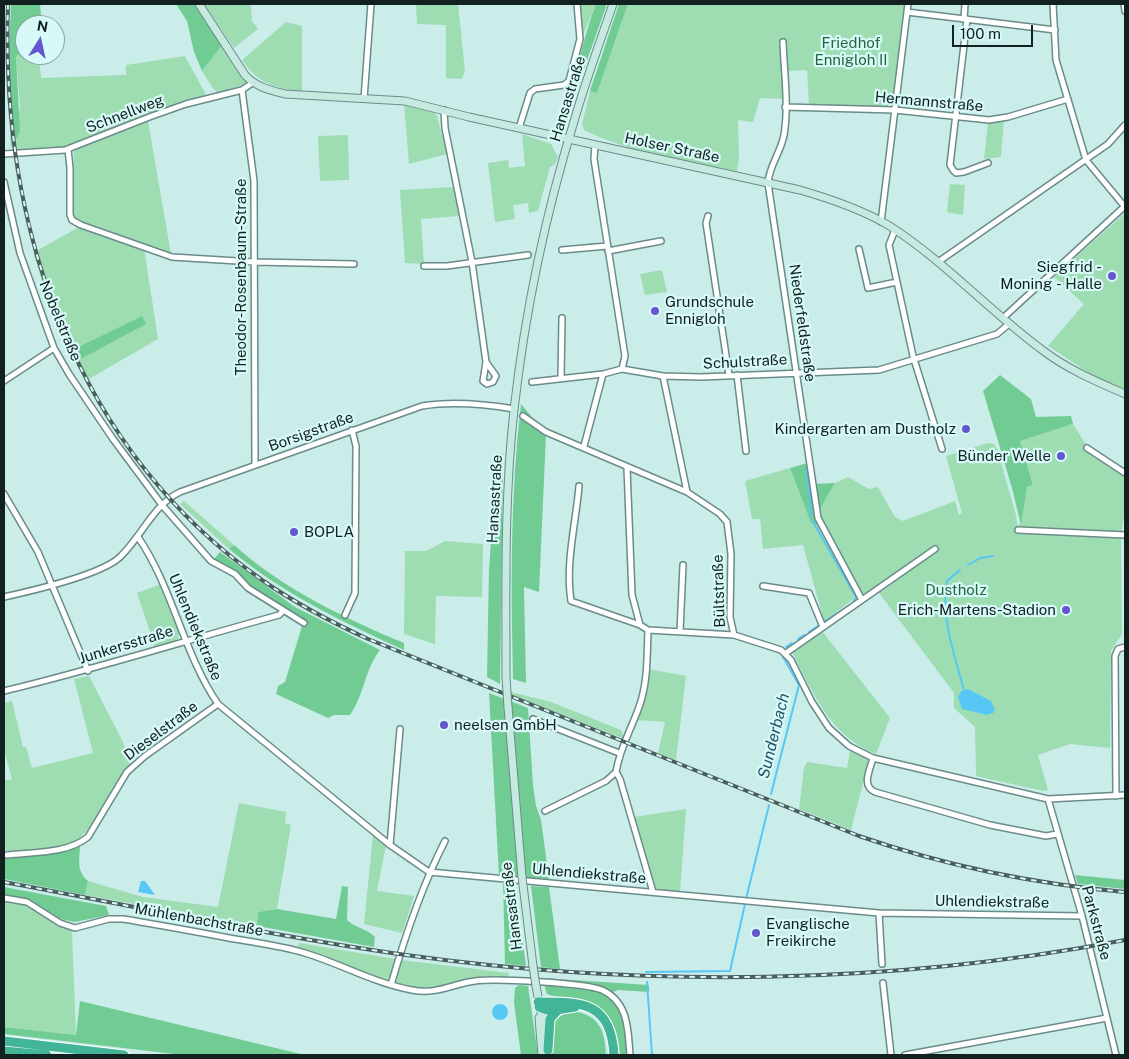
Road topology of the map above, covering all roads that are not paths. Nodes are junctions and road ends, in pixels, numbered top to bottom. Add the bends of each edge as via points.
1 (199, 4) edge
2 (371, 4) edge
3 (578, 4) edge
4 (614, 4) edge
5 (908, 4) edge
6 (966, 4) edge
7 (1053, 4) edge
8 (1124, 4) edge
9 (1125, 11) edge
10 (907, 12) junction
11 (965, 19) junction
12 (1054, 30) junction
13 (783, 42) dead end
14 (252, 83) junction
15 (242, 90) junction
16 (364, 99) junction
17 (1068, 99) junction
18 (785, 107) junction
19 (444, 110) junction
20 (895, 110) junction
21 (955, 117) junction
22 (1125, 125) edge
23 (519, 128) junction
24 (569, 139) junction
25 (595, 145) junction
26 (68, 149) junction
27 (4, 154) edge
28 (1086, 160) junction
29 (988, 163) dead end
30 (4, 182) edge
31 (768, 183) junction
32 (1125, 206) edge
33 (708, 216) dead end
34 (881, 222) junction
35 (895, 230) junction
36 (661, 241) dead end
37 (608, 248) junction
38 (859, 249) dead end
39 (562, 250) dead end
40 (528, 256) dead end
41 (254, 262) junction
42 (472, 262) junction
43 (938, 262) junction
44 (354, 264) dead end
45 (424, 266) dead end
46 (897, 282) junction
47 (562, 318) dead end
48 (1002, 318) junction
49 (1009, 324) junction
50 (54, 348) junction
51 (914, 360) junction
52 (486, 362) dead end
53 (622, 369) junction
54 (796, 372) junction
55 (603, 374) junction
56 (737, 374) junction
57 (729, 375) junction
58 (662, 376) junction
59 (561, 377) junction
60 (4, 381) edge
61 (532, 382) dead end
62 (1125, 394) edge
63 (514, 409) junction
64 (523, 416) dead end
65 (352, 430) junction
66 (584, 446) junction
67 (1087, 448) dead end
68 (942, 449) dead end
69 (746, 451) dead end
70 (255, 465) junction
71 (627, 468) junction
72 (1125, 473) edge
73 (579, 486) dead end
74 (688, 492) junction
75 (4, 494) edge
76 (162, 505) junction
77 (1018, 530) dead end
78 (1125, 535) edge
79 (138, 537) junction
80 (936, 549) dead end
81 (683, 565) dead end
82 (53, 585) junction
83 (763, 586) dead end
84 (4, 598) edge
85 (862, 600) junction
86 (282, 611) junction
87 (345, 615) dead end
88 (304, 623) dead end
89 (640, 625) junction
90 (823, 627) junction
91 (648, 630) junction
92 (680, 632) junction
93 (734, 635) junction
94 (185, 640) junction
95 (1125, 647) edge
96 (786, 653) junction
97 (88, 671) junction
98 (4, 691) edge
99 (218, 704) junction
100 (533, 719) dead end
101 (400, 729) dead end
102 (619, 753) junction
103 (873, 758) junction
104 (616, 772) junction
105 (1125, 795) edge
106 (1116, 796) junction
107 (1048, 799) junction
108 (545, 811) dead end
109 (1057, 834) junction
110 (444, 842) dead end
111 (390, 845) junction
112 (7, 854) dead end
113 (429, 872) junction
114 (653, 892) junction
115 (4, 898) edge
116 (879, 913) junction
117 (1082, 916) junction
118 (882, 964) dead end
119 (884, 984) dead end
120 (392, 985) junction
121 (539, 1005) junction
122 (558, 1010) junction
123 (1107, 1018) junction
124 (4, 1041) edge
125 (4, 1051) edge
126 (547, 1053) edge
127 (47, 1055) edge
128 (124, 1055) edge
129 (612, 1055) edge
130 (630, 1055) edge
131 (890, 1055) edge
132 (905, 1055) edge
133 (1116, 1055) edge

1 - 14 main road
2 - 16 street
3 - 23 street via 580,39 569,81 530,93
4 - 24 main road, Hansastraße
5 - 10 street
6 - 11 street
7 - 12 street
8 - 9 street
10 - 11 street
10 - 20 street
11 - 12 street
11 - 21 street
12 - 17 street via 1056,60
13 - 18 street, Niederfeldstraße
14 - 15 street, Schnellweg
14 - 16 main road, Holser Straße via 285,94
15 - 26 street, Schnellweg via 186,104
15 - 41 street, Theodor-Rosenbaum-Straße via 254,174
16 - 19 main road, Holser Straße via 405,101
17 - 21 street, Hermannstraße via 998,119
17 - 28 street
18 - 20 street, Hermannstraße
18 - 31 street, Niederfeldstraße via 784,136
19 - 23 main road, Holser Straße
19 - 42 street
20 - 21 street, Hermannstraße
20 - 34 street
21 - 29 street via 951,168 960,173
22 - 28 street via 1108,144
23 - 24 main road, Holser Straße
24 - 25 main road, Holser Straße
24 - 63 main road, Hansastraße via 540,256
25 - 31 main road, Holser Straße
25 - 37 street via 594,159
26 - 27 street, Schnellweg
26 - 41 street via 72,220 172,257
28 - 32 street
28 - 43 street
30 - 50 street, Nobelstraße via 20,253
31 - 34 main road, Holser Straße via 827,198
31 - 54 street, Niederfeldstraße
32 - 48 street
33 - 57 street via 706,223
34 - 35 main road, Holser Straße
35 - 43 main road, Holser Straße
35 - 46 street via 890,245
36 - 37 street
37 - 39 street
37 - 53 street via 625,356
38 - 46 street via 868,288
40 - 42 street
41 - 44 street
41 - 70 street, Theodor-Rosenbaum-Straße
42 - 45 street
42 - 52 street
43 - 48 main road, Holser Straße
46 - 51 street
47 - 59 street
48 - 49 main road, Holser Straße
49 - 51 street, Schulstraße via 997,334
49 - 62 main road, Holser Straße via 1071,369
50 - 60 street
50 - 76 street, Nobelstraße via 112,439
51 - 54 street, Schulstraße via 879,370
51 - 68 street
53 - 55 street, Schulstraße
53 - 58 street, Schulstraße
54 - 56 street, Schulstraße
54 - 85 street, Niederfeldstraße via 818,518
55 - 59 street, Schulstraße
55 - 66 street
56 - 57 street, Schulstraße
56 - 69 street
57 - 58 street, Schulstraße
58 - 74 street
59 - 61 street, Schulstraße
63 - 65 street, Borsigstraße via 488,404 434,404
63 - 121 main road, Hansastraße, bridge via 506,560 506,677 522,877
64 - 66 street, Bültstraße via 546,432
65 - 70 street, Borsigstraße
65 - 87 street via 356,446 355,593
66 - 71 street, Bültstraße
67 - 72 street
70 - 76 street, Borsigstraße via 180,492
71 - 74 street, Bültstraße
71 - 89 street via 632,595
73 - 89 street via 572,525 571,601
74 - 93 street, Bültstraße via 727,522 731,554 730,617
75 - 82 street
76 - 79 street, Borsigstraße
76 - 86 street, Nobelstraße via 211,561 235,574 248,588
77 - 78 street
79 - 82 street, Borsigstraße via 119,558 105,566
79 - 94 street, Uhlendiekstraße via 154,561
80 - 85 street
81 - 92 street
82 - 84 street, Borsigstraße
82 - 97 street
83 - 90 street via 810,593
85 - 90 street
86 - 88 street, Nobelstraße
86 - 94 street, Junkersstraße via 279,615
89 - 91 street
90 - 96 street
91 - 92 street
91 - 102 street via 644,690
92 - 93 street
93 - 96 street, Bültstraße
94 - 97 street, Junkersstraße
94 - 99 street, Uhlendiekstraße via 202,681
95 - 106 street via 1118,649 1115,656
96 - 103 street via 829,728 849,746
97 - 98 street, Junkersstraße
99 - 111 street, Uhlendiekstraße
99 - 112 street, Dieselstraße via 127,772 83,842 67,848
100 - 102 street
101 - 111 street
102 - 104 street
103 - 107 street
103 - 109 street via 866,782 875,792 990,825 1046,836
104 - 108 street via 606,781
104 - 114 street
105 - 106 street
106 - 107 street
107 - 109 street, Parkstraße
109 - 117 street, Parkstraße
110 - 113 street
111 - 113 street, Uhlendiekstraße
113 - 114 street, Uhlendiekstraße
113 - 120 street
114 - 116 street, Uhlendiekstraße
115 - 120 street, Mühlenbachstraße via 27,902 60,923 75,928 123,918 305,953
116 - 117 street, Uhlendiekstraße
116 - 118 street
117 - 123 street, Parkstraße
119 - 131 street
120 - 130 street, Mühlenbachstraße via 432,992 473,981 493,980 602,990 618,1002 626,1014
121 - 122 highway via 550,1011
121 - 126 main road, Hansastraße
121 - 129 highway via 572,1003 593,1008 609,1026
122 - 126 highway via 550,1019
122 - 129 highway via 580,1007 598,1015 607,1030
123 - 132 street
123 - 133 street, Parkstraße
124 - 128 highway
125 - 127 highway

